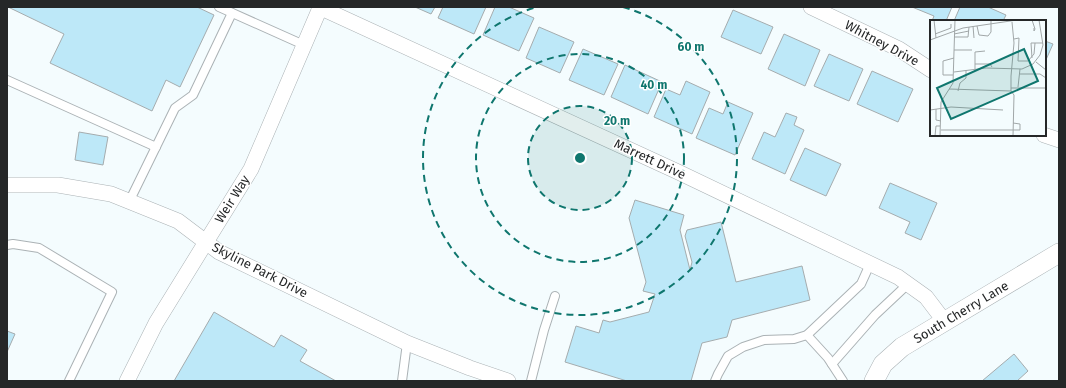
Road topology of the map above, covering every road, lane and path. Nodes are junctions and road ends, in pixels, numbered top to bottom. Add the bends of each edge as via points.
1 (219, 7) edge
2 (320, 7) edge
3 (811, 7) edge
4 (232, 13) junction
5 (304, 45) junction
6 (930, 69) edge
7 (7, 80) edge
8 (1046, 136) edge
9 (1059, 140) edge
10 (156, 147) junction
11 (7, 185) edge
12 (129, 202) junction
13 (205, 242) junction
14 (7, 245) edge
15 (1059, 253) edge
16 (870, 264) junction
17 (908, 284) junction
18 (555, 296) dead end
19 (945, 322) junction
20 (807, 335) junction
21 (407, 344) junction
22 (832, 364) junction
23 (69, 381) edge
24 (127, 381) edge
25 (402, 381) edge
26 (508, 381) edge
27 (531, 381) edge
28 (715, 381) edge
29 (843, 381) edge
30 (874, 381) edge

1 - 4 lane
2 - 5 street, Weir Way
2 - 16 street, Marrett Drive
3 - 6 street, Whitney Drive via 899,49
4 - 5 lane
4 - 10 lane via 193,95 175,108
5 - 13 street, Weir Way via 251,169
7 - 10 lane
8 - 9 street
10 - 12 lane
11 - 12 street, Skyline Park Drive via 58,185 111,194
12 - 13 street, Skyline Park Drive via 178,221
13 - 21 street, Skyline Park Drive via 219,252
13 - 24 street, Weir Way via 156,323
14 - 23 lane via 39,248 112,292
15 - 19 street, South Cherry Lane
16 - 17 street, Marrett Drive
16 - 20 lane via 861,284
17 - 19 street, Marrett Drive via 926,297
17 - 22 lane via 875,315
18 - 27 lane
19 - 30 street, South Cherry Lane via 902,347 883,364
20 - 22 lane
20 - 28 lane via 794,339 764,340 743,347 728,356
21 - 25 lane
21 - 26 street, Skyline Park Drive
22 - 29 lane

